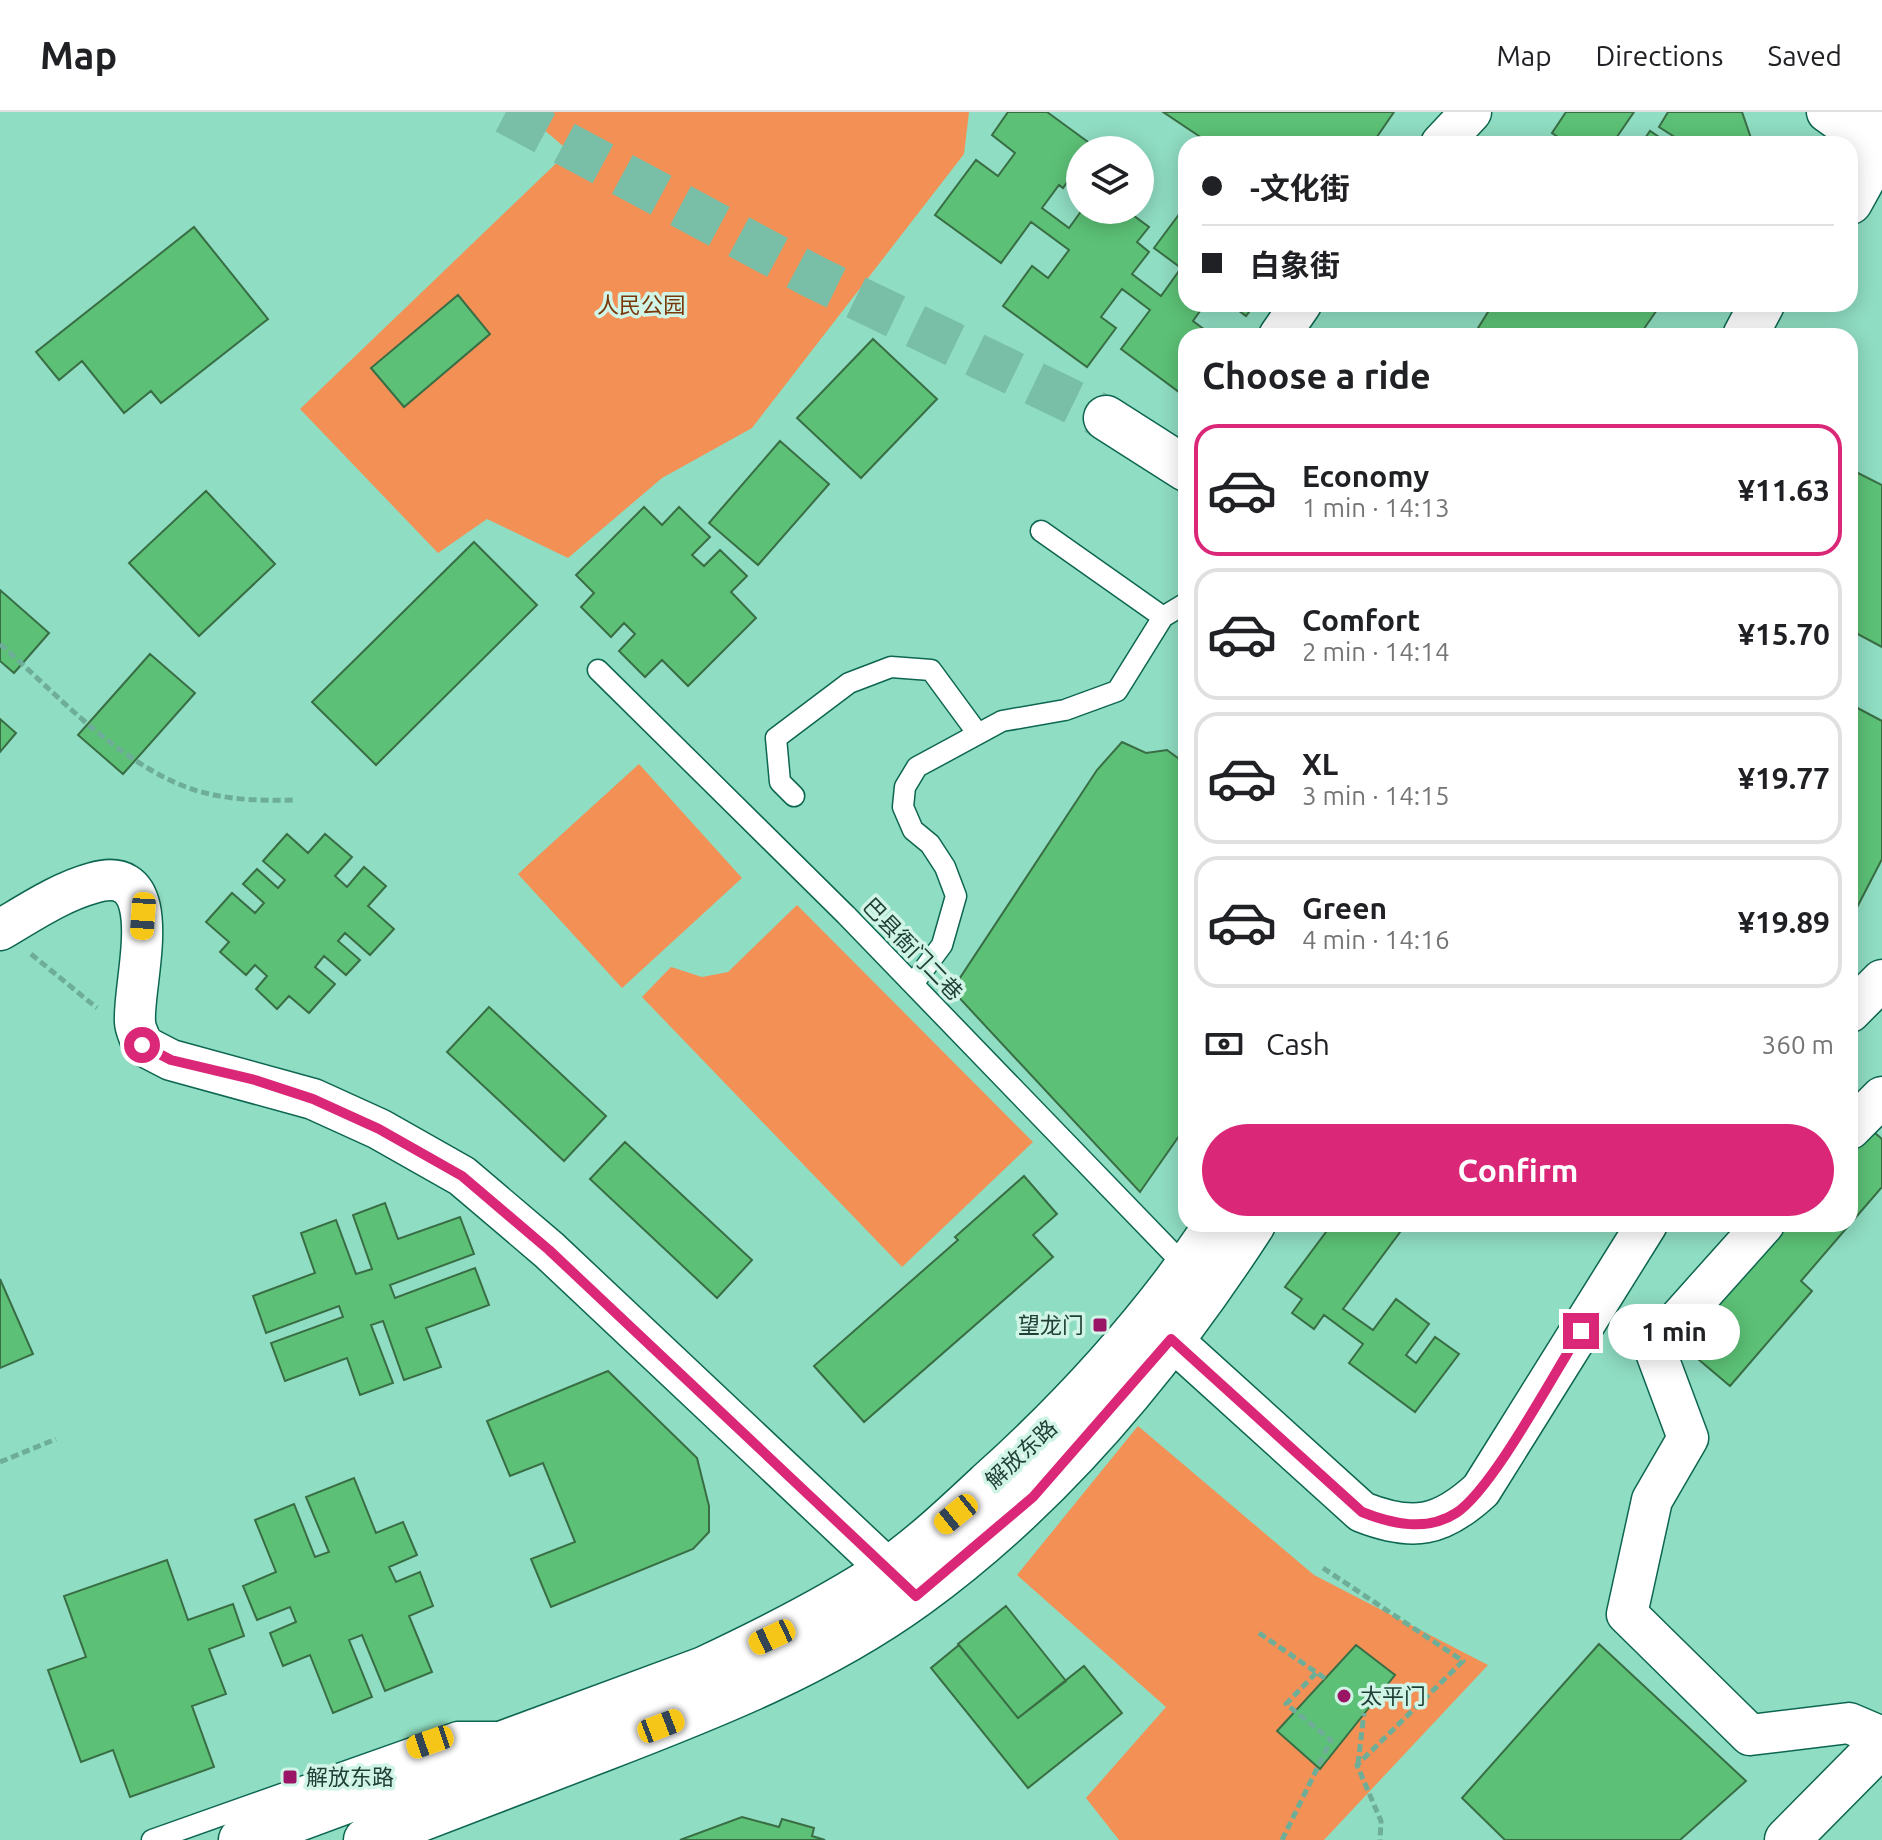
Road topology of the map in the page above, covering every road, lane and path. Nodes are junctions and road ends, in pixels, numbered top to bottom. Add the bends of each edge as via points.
1 (1471, 112) edge
2 (1448, 136) edge
3 (1106, 418) tunnel mouth
4 (1178, 464) edge
5 (1041, 531) dead end
6 (1178, 608) edge
7 (1163, 617) junction
8 (0, 644) edge
9 (598, 670) dead end
10 (978, 734) junction
11 (794, 796) dead end
12 (296, 800) dead end
13 (10, 944) edge
14 (1882, 980) edge
15 (913, 984) junction
16 (1858, 1004) edge
17 (102, 1012) dead end
18 (1882, 1097) edge
19 (1858, 1121) edge
20 (1212, 1232) edge
21 (1248, 1232) edge
22 (1642, 1232) edge
23 (1757, 1232) edge
24 (1187, 1268) junction
25 (1171, 1339) junction
26 (56, 1439) dead end
27 (0, 1462) edge
28 (1323, 1568) dead end
29 (902, 1582) junction
30 (1259, 1633) dead end
31 (1316, 1673) junction
32 (1326, 1679) dead end
33 (1364, 1713) dead end
34 (535, 1731) junction
35 (1882, 1737) edge
36 (1882, 1744) edge
37 (1357, 1765) junction
38 (152, 1840) edge
39 (241, 1840) edge
40 (366, 1840) edge
41 (1282, 1840) edge
42 (1380, 1840) edge
43 (1787, 1840) edge

1 - 2 street
3 - 4 main road
5 - 7 lane
6 - 7 lane
7 - 10 lane via 1117,691 1065,710 1002,721
8 - 12 path via 143,766 188,787 260,801
9 - 15 lane, 巴县衙门二巷
10 - 11 lane via 931,670 891,667 849,683 776,738 780,782
10 - 15 lane via 917,767 905,787 903,807 913,830 945,867 956,896 942,945
13 - 17 path via 31,954
13 - 29 street via 58,897 95,881 126,884 138,896 143,916 135,1025 142,1045 171,1060 313,1099 462,1176 549,1250
14 - 16 street
15 - 24 lane, 巴县衙门二巷
18 - 19 street
20 - 24 main road, 解放东路
21 - 25 main road, 解放东路
22 - 25 street via 1481,1490 1456,1513 1426,1524 1390,1523 1362,1512
23 - 35 street via 1654,1347 1688,1438 1652,1500 1627,1614 1750,1735 1849,1723
24 - 29 main road, 解放东路 via 1101,1375 956,1514
25 - 29 main road, 解放东路 via 1033,1497
26 - 27 path
28 - 37 path via 1463,1661
29 - 34 main road, 解放东路 via 704,1669
29 - 40 main road, 解放东路 via 833,1647 720,1704
30 - 31 path
31 - 32 path
31 - 41 path via 1286,1704 1331,1740
33 - 37 path
34 - 38 lane via 457,1732
34 - 39 main road, 解放东路
36 - 43 main road
37 - 42 path via 1381,1821

